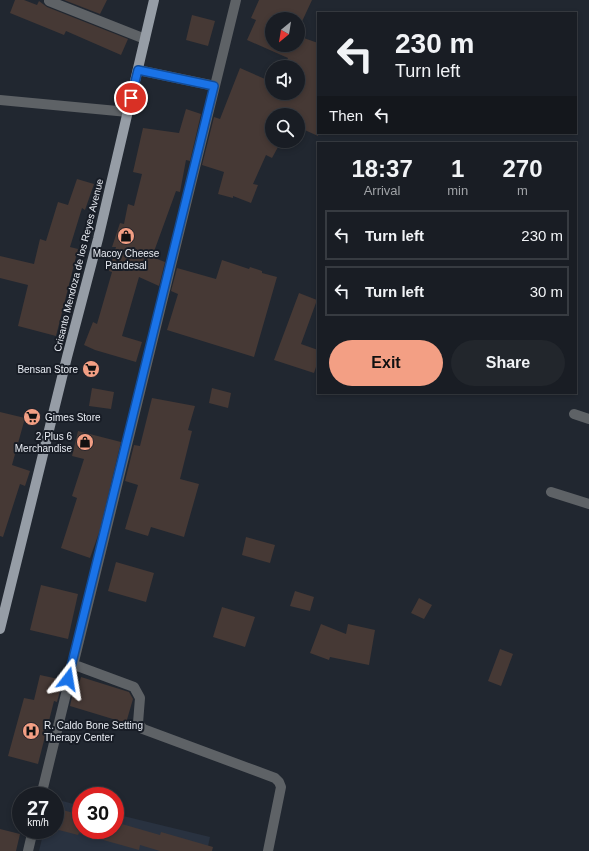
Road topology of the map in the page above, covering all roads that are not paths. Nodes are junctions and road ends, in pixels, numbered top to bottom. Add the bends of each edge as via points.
1 (154, 0) edge
2 (236, 0) edge
3 (49, 1) edge
4 (145, 39) junction
5 (138, 70) junction
6 (214, 86) junction
7 (0, 100) edge
8 (128, 112) junction
9 (574, 414) dead end
10 (589, 419) edge
11 (551, 492) dead end
12 (589, 504) edge
13 (0, 629) edge
14 (72, 664) junction
15 (43, 787) edge
16 (31, 839) edge
17 (28, 851) edge
18 (268, 851) edge

1 - 4 main road, Crisanto Mendoza de los Reyes Avenue
2 - 6 street
3 - 4 street
4 - 5 main road, Crisanto Mendoza de los Reyes Avenue
5 - 6 street
5 - 8 main road, Crisanto Mendoza de los Reyes Avenue
6 - 14 street
7 - 8 street
8 - 13 main road, Crisanto Mendoza de los Reyes Avenue
9 - 10 street
11 - 12 street
14 - 15 street
14 - 18 street via 134,687 140,698 138,723 143,729 279,782 281,787
16 - 17 street

